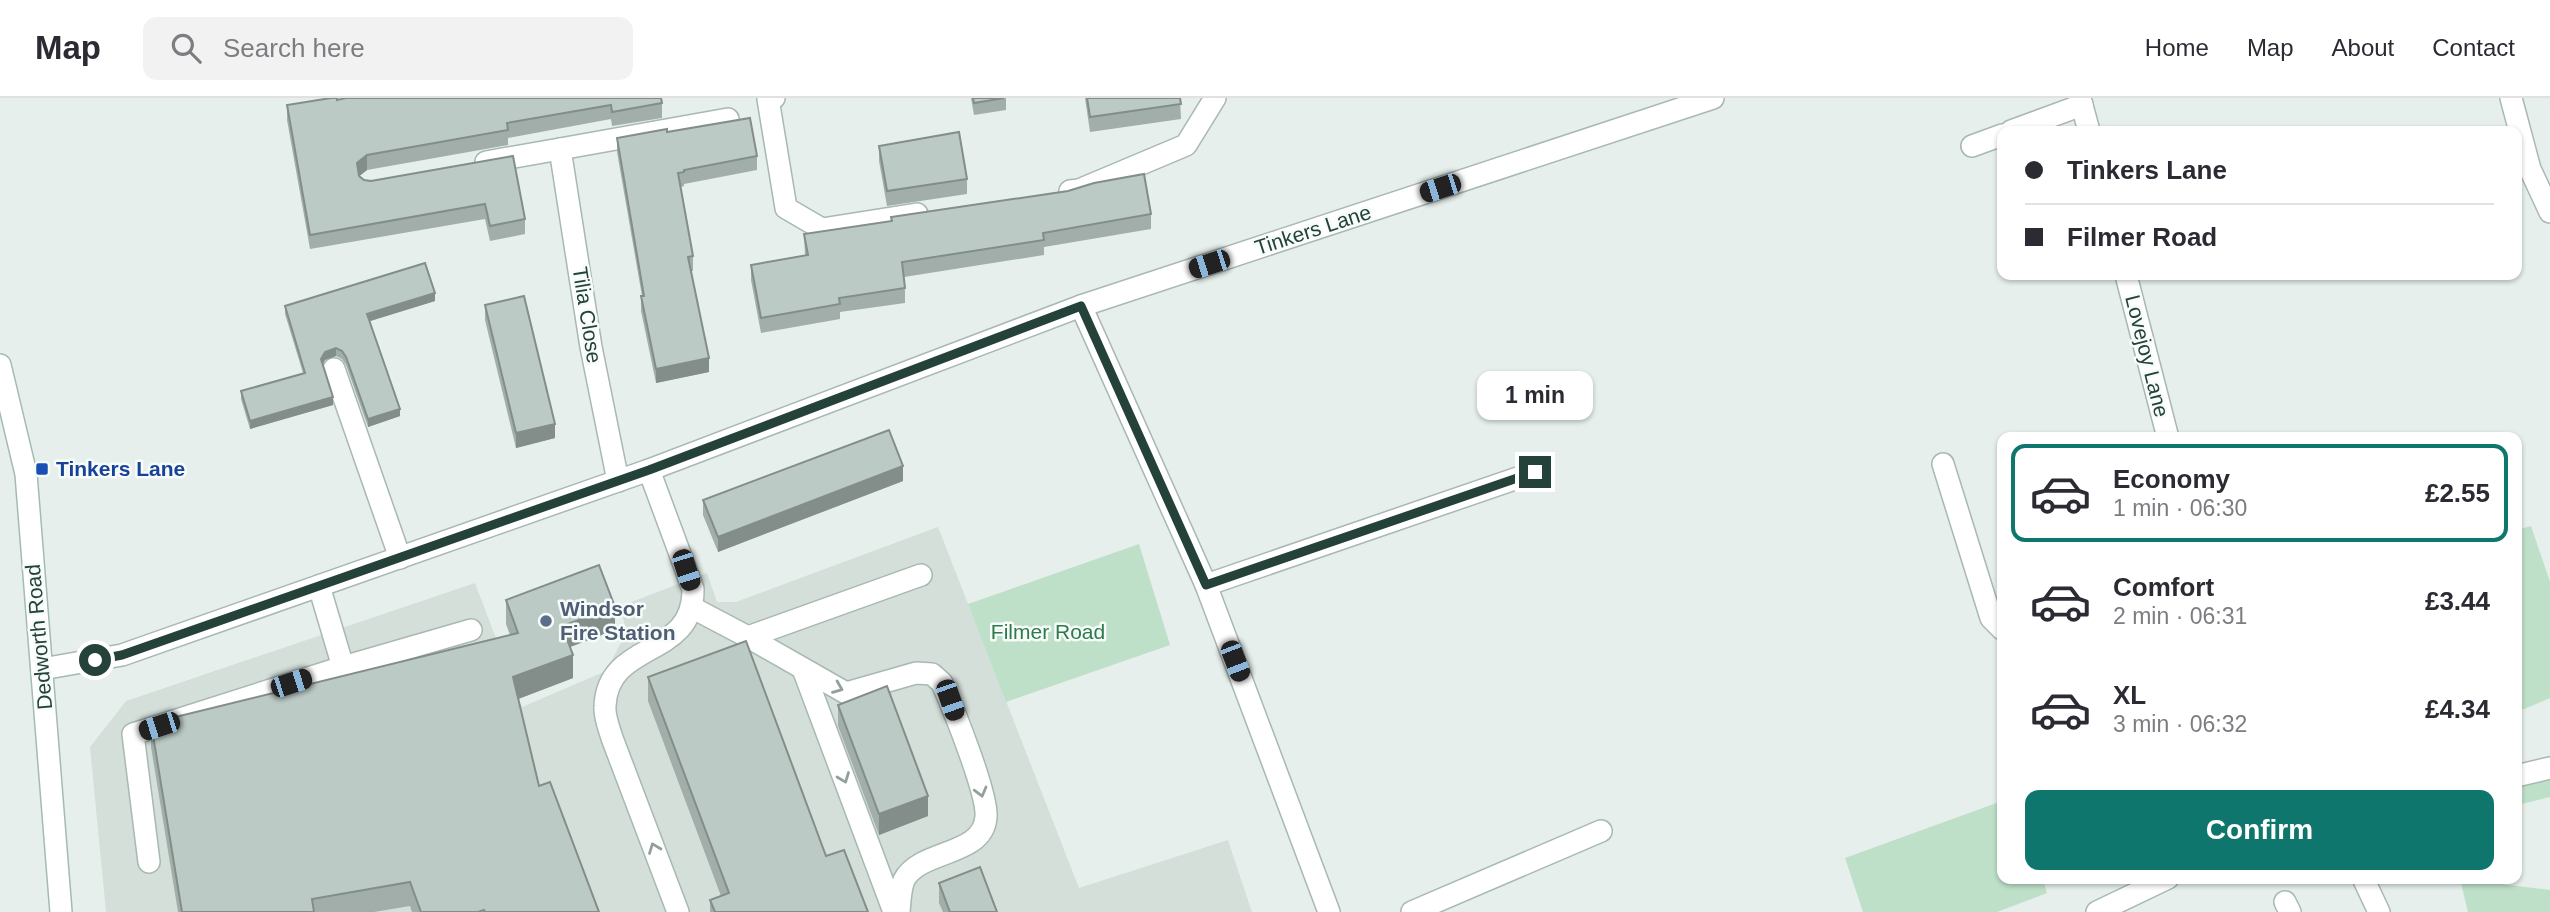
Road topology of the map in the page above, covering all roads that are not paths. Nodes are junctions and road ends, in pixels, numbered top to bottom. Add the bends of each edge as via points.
1 (774, 98) edge
2 (1215, 98) edge
3 (1713, 98) edge
4 (2511, 98) edge
5 (2081, 101) edge
6 (728, 119) edge
7 (2023, 126) edge
8 (2088, 126) edge
9 (2518, 126) edge
10 (1997, 137) edge
11 (2522, 139) edge
12 (1972, 146) dead end
13 (560, 149) junction
14 (465, 166) edge
15 (1052, 194) edge
16 (944, 210) edge
17 (2550, 212) edge
18 (2127, 280) edge
19 (1081, 306) junction
20 (0, 365) edge
21 (334, 369) dead end
22 (2166, 432) edge
23 (1943, 464) dead end
24 (649, 470) junction
25 (1535, 472) dead end
26 (618, 481) junction
27 (400, 558) junction
28 (921, 575) dead end
29 (1206, 585) junction
30 (319, 586) junction
31 (693, 608) junction
32 (1997, 624) edge
33 (471, 630) dead end
34 (748, 637) junction
35 (343, 667) junction
36 (42, 668) junction
37 (803, 669) junction
38 (2550, 768) edge
39 (2522, 775) edge
40 (1601, 831) dead end
41 (149, 862) dead end
42 (2155, 884) edge
43 (2366, 884) edge
44 (61, 912) edge
45 (678, 912) edge
46 (897, 912) edge
47 (1329, 912) edge
48 (1412, 912) edge
49 (2097, 912) edge
50 (2379, 912) edge

1 - 16 street via 768,99 786,208 822,229
2 - 15 street via 1186,145 1079,190
3 - 19 street, Tinkers Lane
4 - 9 street
5 - 7 street
5 - 8 street
6 - 13 street
10 - 12 street
11 - 17 street
13 - 14 street
13 - 26 street, Tilia Close via 591,347
18 - 22 street, Lovejoy Lane
19 - 24 street, Tinkers Lane
19 - 29 street
20 - 36 street, Dedworth Road via 26,474
21 - 27 street
23 - 32 street via 1991,618
24 - 26 street, Tinkers Lane
24 - 31 street via 692,589
25 - 29 street
26 - 27 street, Tinkers Lane
27 - 30 street, Tinkers Lane
28 - 34 street
29 - 47 street
30 - 35 street
30 - 36 street, Tinkers Lane via 122,655
31 - 34 street
45 -> 31 street via 604,709 608,684 621,667 682,627
33 - 35 street
34 - 37 street
35 - 41 street via 133,734
36 - 44 street, Dedworth Road
37 -> 46 street
37 -> 46 street via 846,693 916,673 932,674 943,683 950,700 983,795 986,817 980,833 919,865 905,878
38 - 39 street
40 - 48 street
42 - 49 street
43 - 50 street

